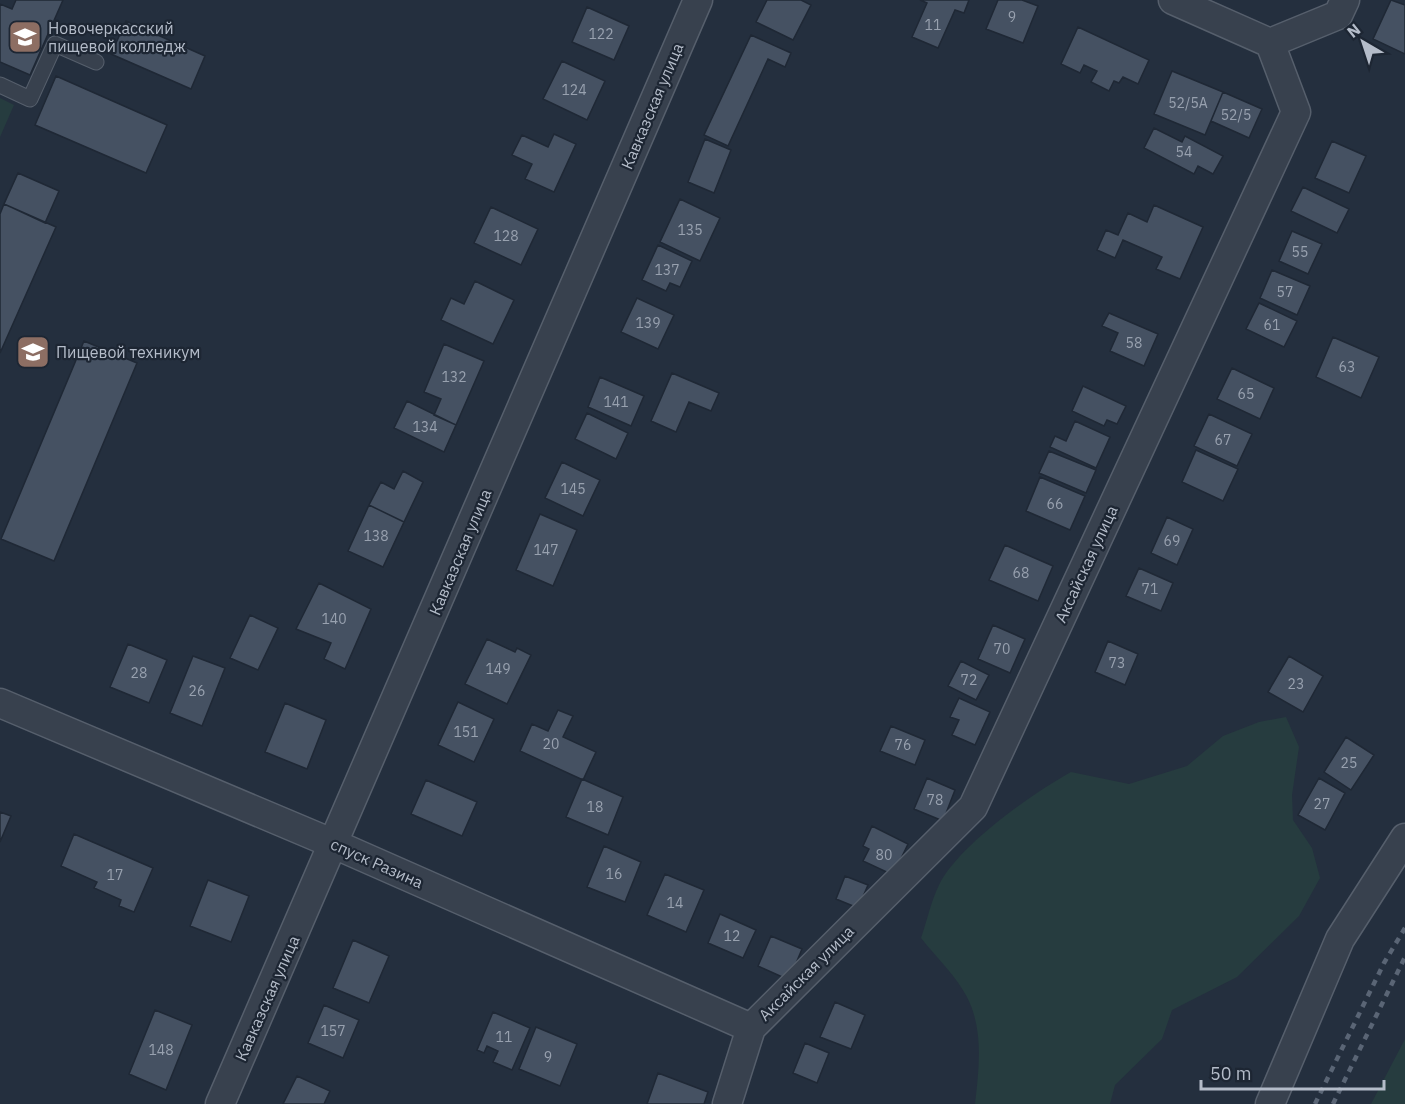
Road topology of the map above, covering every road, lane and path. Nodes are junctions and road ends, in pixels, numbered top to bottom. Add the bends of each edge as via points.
1 (698, 0) edge
2 (1173, 0) edge
3 (1345, 0) edge
4 (1270, 43) junction
5 (96, 62) dead end
6 (0, 85) edge
7 (0, 703) edge
8 (1405, 838) edge
9 (334, 844) junction
10 (752, 1028) junction
11 (220, 1104) edge
12 (727, 1104) edge
13 (1270, 1104) edge

1 - 9 street, Кавказская улица
2 - 4 street
3 - 4 street via 1338,15
4 - 10 street, Аксайская улица via 1296,112 973,807
5 - 6 lane via 56,44 30,99
7 - 9 street, спуск Разина
8 - 13 street via 1340,939
9 - 10 street, спуск Разина
9 - 11 street, Кавказская улица
10 - 12 street, Аксайская улица

